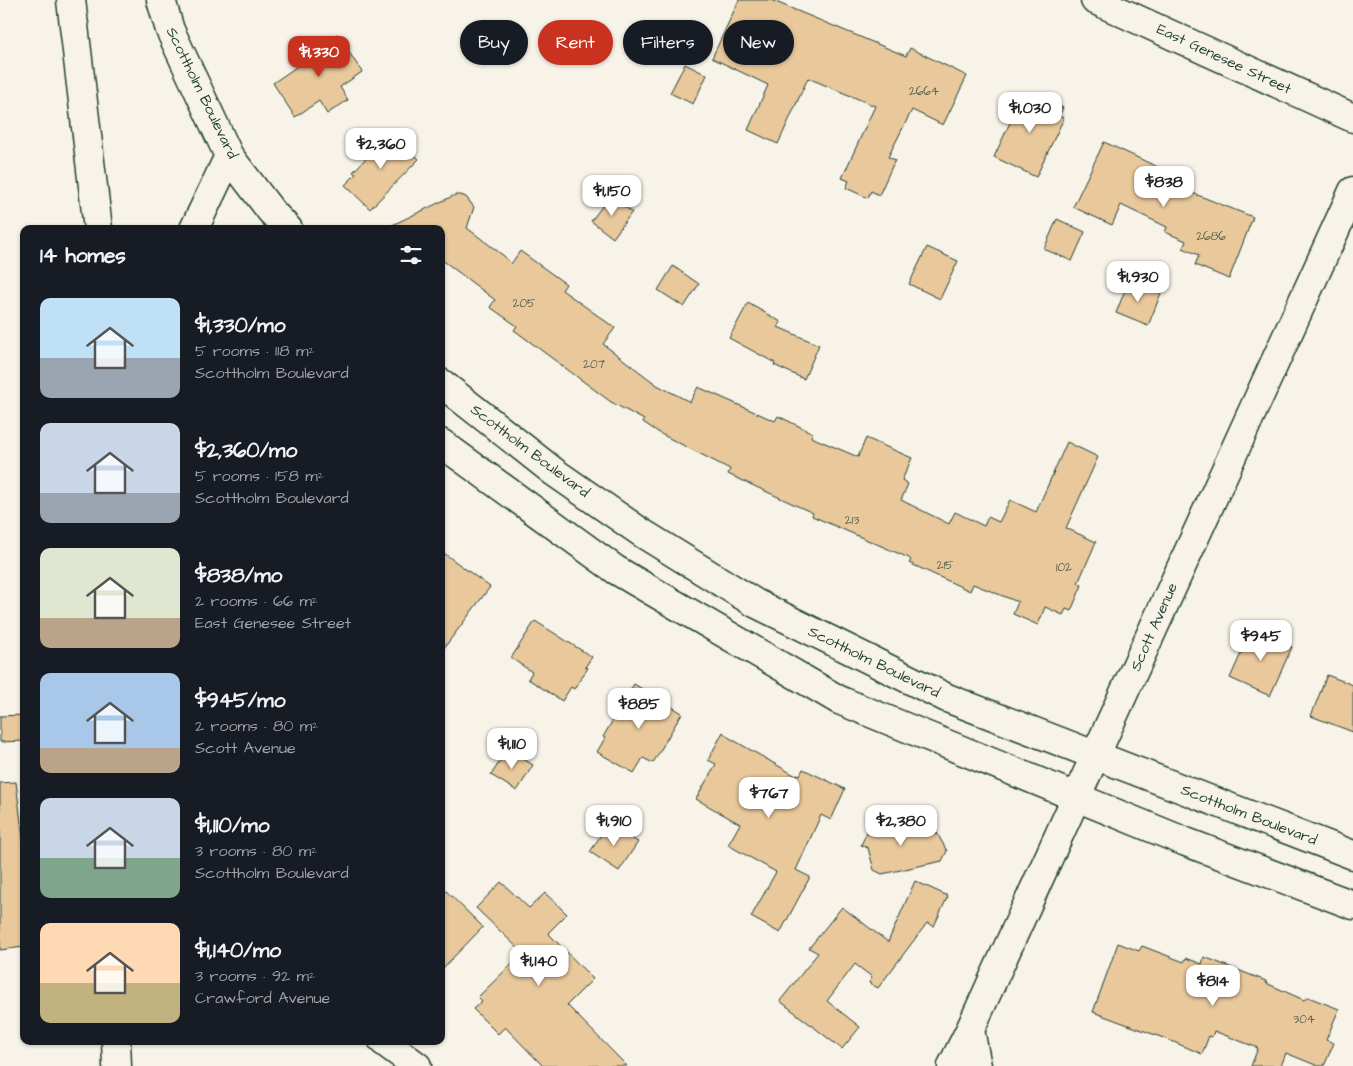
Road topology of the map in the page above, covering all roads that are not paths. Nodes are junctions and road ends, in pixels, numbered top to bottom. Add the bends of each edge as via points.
1 (71, 0) edge
2 (161, 0) edge
3 (1095, 0) edge
4 (1353, 118) edge
5 (229, 156) junction
6 (1353, 191) edge
7 (98, 225) edge
8 (196, 225) edge
9 (284, 225) edge
10 (445, 386) edge
11 (445, 446) edge
12 (1096, 756) junction
13 (1078, 796) junction
14 (1353, 855) edge
15 (1353, 905) edge
16 (970, 1030) junction
17 (116, 1045) edge
18 (388, 1045) edge
19 (117, 1066) edge
20 (417, 1066) edge
21 (952, 1066) edge
22 (977, 1066) edge

1 - 7 street
2 - 5 street, Scottholm Boulevard via 170,30
3 - 4 street, East Genesee Street
5 - 8 street
5 - 9 street, Scottholm Boulevard
6 - 12 street, Scott Avenue
10 - 12 street, Scottholm Boulevard via 554,472 642,534 755,603 947,698
11 - 13 street via 616,570 839,700
12 - 13 street, Scott Avenue
12 - 14 street, Scottholm Boulevard
13 - 15 street via 1186,842
13 - 16 street, Scott Avenue
16 - 21 street, Scott Avenue
16 - 22 street
17 - 19 street
18 - 20 street

